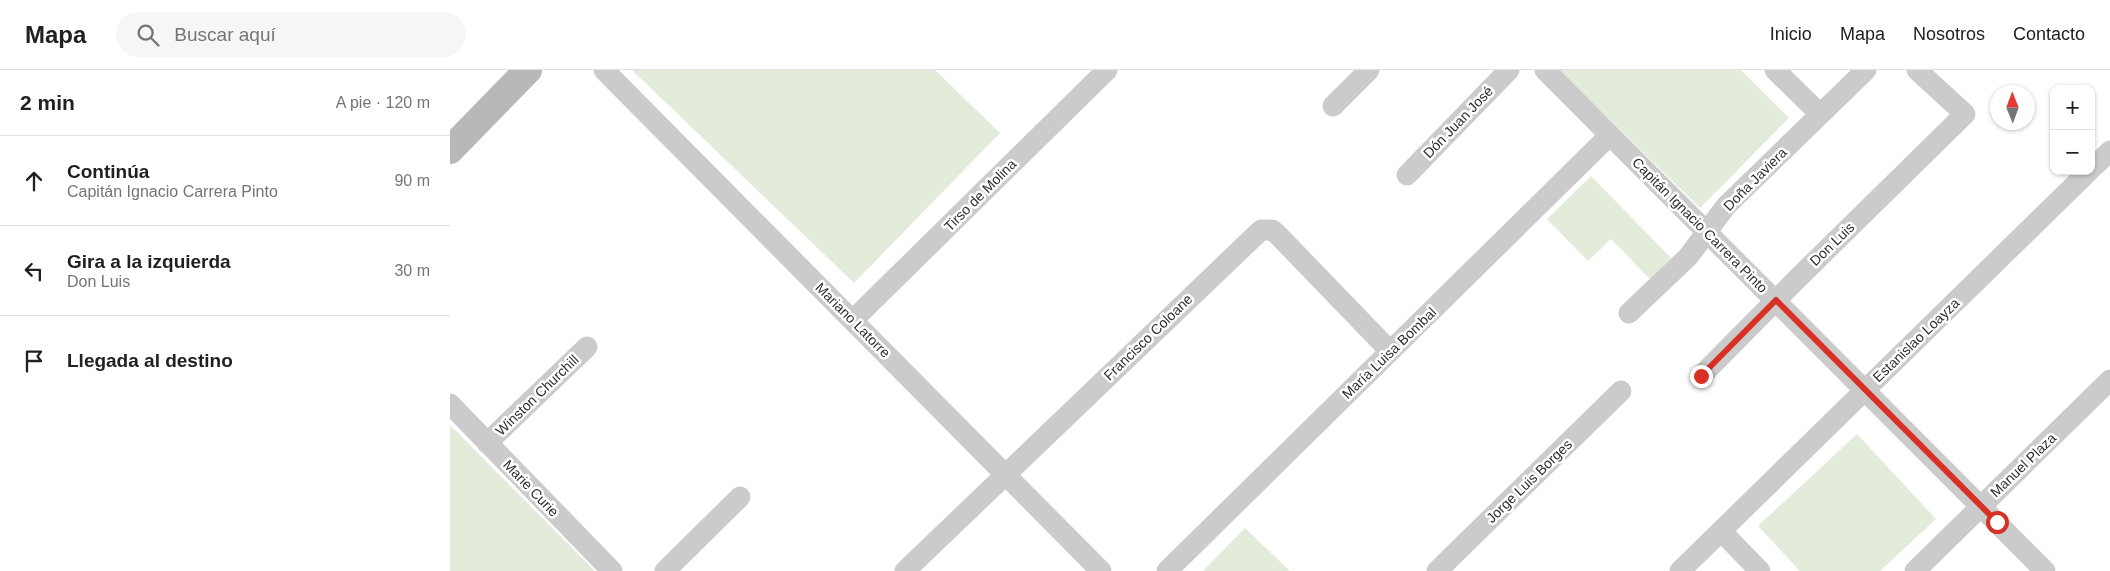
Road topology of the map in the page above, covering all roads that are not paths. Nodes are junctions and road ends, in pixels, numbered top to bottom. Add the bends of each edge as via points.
1 (528, 70) edge
2 (604, 70) edge
3 (1107, 70) edge
4 (1369, 70) edge
5 (1509, 70) edge
6 (1545, 70) edge
7 (1775, 70) edge
8 (1866, 70) edge
9 (1917, 70) edge
10 (1333, 106) dead end
11 (1820, 114) junction
12 (1610, 135) junction
13 (450, 150) edge
14 (2110, 151) edge
15 (2095, 165) edge
16 (1406, 175) dead end
17 (2085, 175) edge
18 (1707, 232) junction
19 (1776, 300) junction
20 (1629, 313) dead end
21 (853, 320) junction
22 (587, 347) dead end
23 (1390, 352) junction
24 (1701, 376) dead end
25 (2110, 380) edge
26 (1865, 390) junction
27 (1621, 391) dead end
28 (450, 404) edge
29 (488, 443) junction
30 (1006, 473) junction
31 (740, 497) dead end
32 (1981, 506) junction
33 (1721, 531) junction
34 (612, 571) edge
35 (665, 571) edge
36 (906, 571) edge
37 (1102, 571) edge
38 (1167, 571) edge
39 (1437, 571) edge
40 (1680, 571) edge
41 (1760, 571) edge
42 (1915, 571) edge
43 (2045, 571) edge

1 - 13 main road
2 - 21 street, Mariano Latorre
3 - 21 street, Tirso de Molina
4 - 10 street
5 - 16 street, Dón Juan José
6 - 12 street, Capitán Ignacio Carrera Pinto
7 - 11 street
8 - 11 street, Doña Javiera
9 - 19 street, Don Luis via 1965,114
11 - 18 street, Doña Javiera via 1726,206
12 - 18 street, Capitán Ignacio Carrera Pinto
12 - 23 street, María Luisa Bombal
14 - 15 street, Estanislao Loayza
17 - 26 street, Estanislao Loayza
18 - 19 street, Capitán Ignacio Carrera Pinto
18 - 20 street, Doña Javiera via 1688,257
19 - 24 street, Don Luis
19 - 26 street, Capitán Ignacio Carrera Pinto
21 - 30 street, Mariano Latorre
22 - 29 street, Winston Churchill
23 - 30 street, Francisco Coloane via 1277,234 1272,230 1261,230
23 - 38 street, María Luisa Bombal
25 - 32 street, Manuel Plaza
26 - 32 street, Capitán Ignacio Carrera Pinto
26 - 33 street, Estanislao Loayza
27 - 39 street, Jorge Luis Borges
28 - 29 street, Marie Curie
29 - 34 street, Marie Curie
30 - 36 street, Francisco Coloane
30 - 37 street, Mariano Latorre
31 - 35 street
32 - 42 street, Manuel Plaza
32 - 43 street, Capitán Ignacio Carrera Pinto
33 - 40 street, Estanislao Loayza
33 - 41 street

